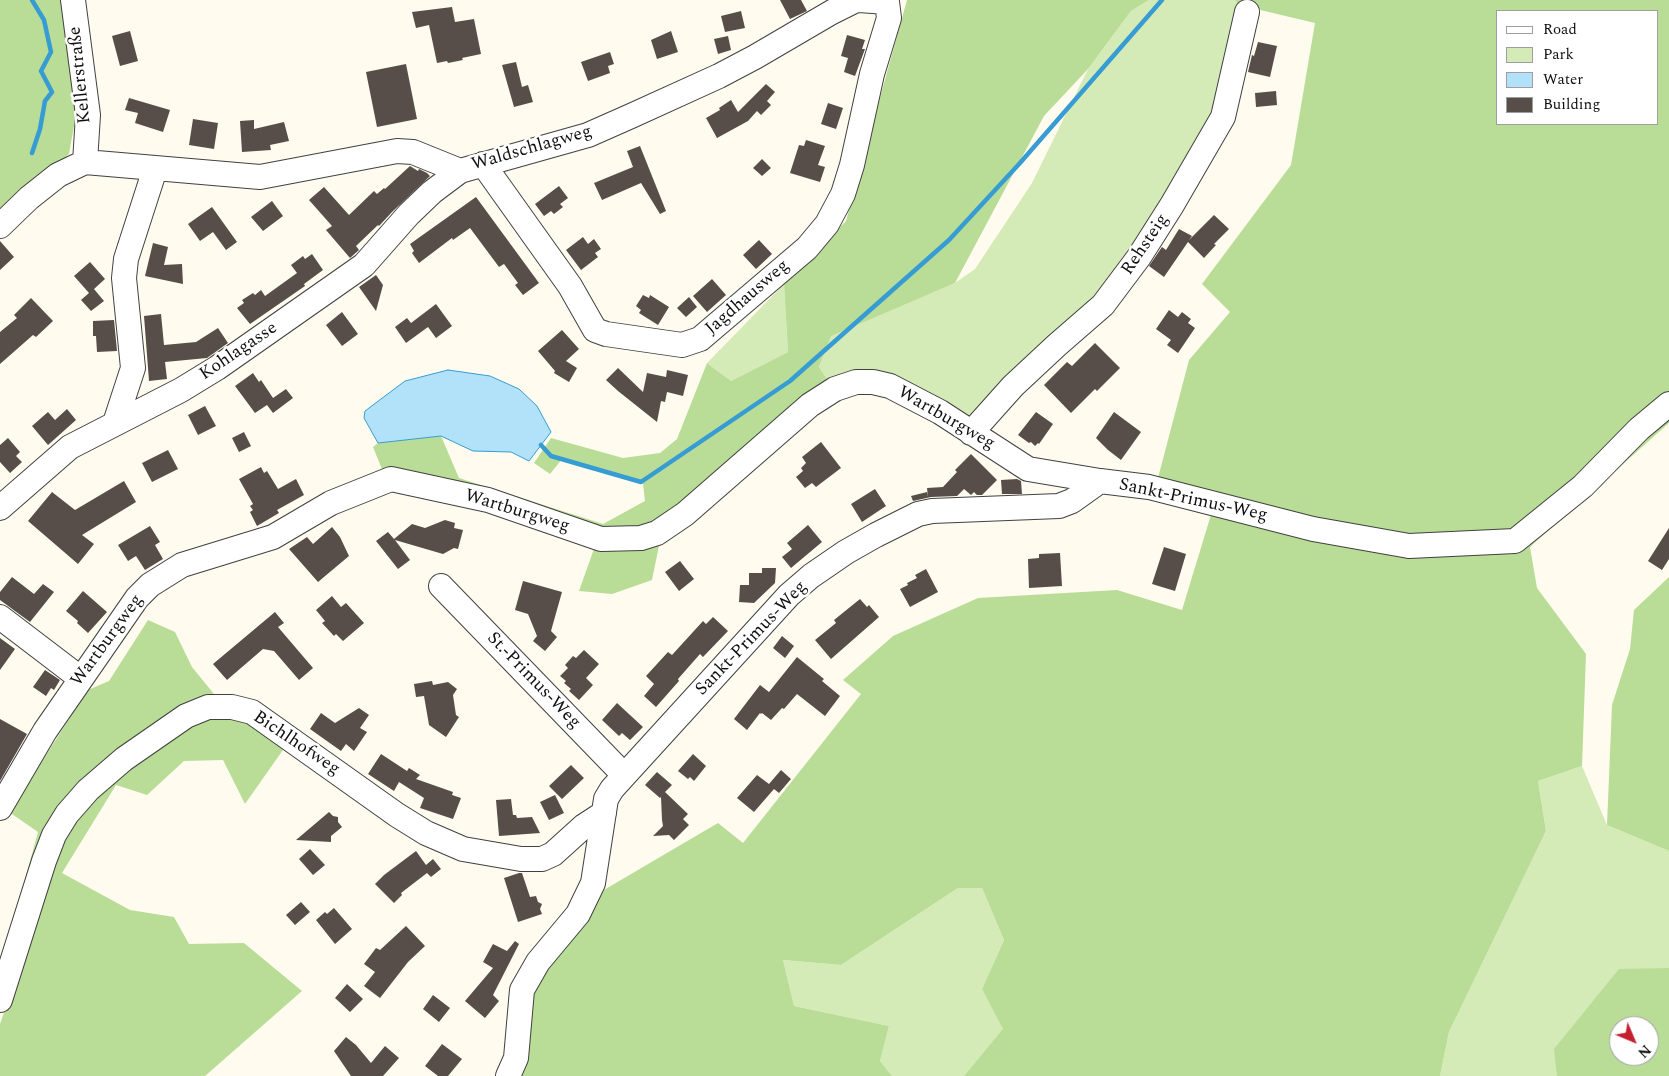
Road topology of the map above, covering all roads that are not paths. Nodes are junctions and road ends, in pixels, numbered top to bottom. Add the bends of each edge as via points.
1 (73, 0) edge
2 (857, 0) edge
3 (887, 2) joint
4 (1247, 12) dead end
5 (85, 162) junction
6 (483, 164) junction
7 (155, 169) junction
8 (460, 170) junction
9 (0, 226) edge
10 (1669, 404) edge
11 (115, 423) junction
12 (971, 433) junction
13 (1100, 481) junction
14 (0, 508) edge
15 (441, 586) dead end
16 (0, 617) edge
17 (80, 678) junction
18 (624, 775) junction
19 (0, 808) edge
20 (604, 813) junction
21 (0, 1000) edge
22 (508, 1076) edge

1 - 5 street, Kellerstraße via 88,115
2 - 3 street, Waldschlagweg
2 - 6 street, Waldschlagweg via 719,76 631,116 588,134
3 - 6 street, Jagdhausweg via 889,18 872,74 852,165 843,194 827,224 807,248 700,339 682,345 595,330 570,286
4 - 12 street, Rehsteig via 1223,117 1153,235 1103,305 1014,386
5 - 7 street, Waldschlagweg
5 - 9 street via 58,175
6 - 8 street, Waldschlagweg
7 - 8 street, Waldschlagweg via 260,177 397,151 413,152
7 - 11 street via 126,259 124,278 133,368
8 - 11 street, Kohlagasse via 409,214 364,265 203,377
10 - 13 street, Sankt-Primus-Weg via 1582,486 1515,541 1409,546 1313,528 1149,487
11 - 14 street, Kohlagasse via 70,446
12 - 13 street, Wartburgweg via 1028,469
12 - 17 street, Wartburgweg via 940,412 890,386 856,382 835,389 810,405 685,514 641,538 601,539 488,500 391,479 331,503 273,537 182,565 163,576 137,598
13 - 18 street, Sankt-Primus-Weg via 1059,506 918,514 846,552 789,595
15 - 18 street, St.-Primus-Weg
16 - 17 street
17 - 19 street, Wartburgweg
18 - 20 street, Sankt-Primus-Weg via 606,799
20 - 21 street, Bichlhofweg via 553,854 542,859 521,859 463,848 426,833 397,815 252,712 232,707 208,707 186,716 124,758 88,790 68,814 54,835 44,860
20 - 22 street, Sankt-Primus-Weg via 593,883 578,914 538,962 522,990 516,1058

